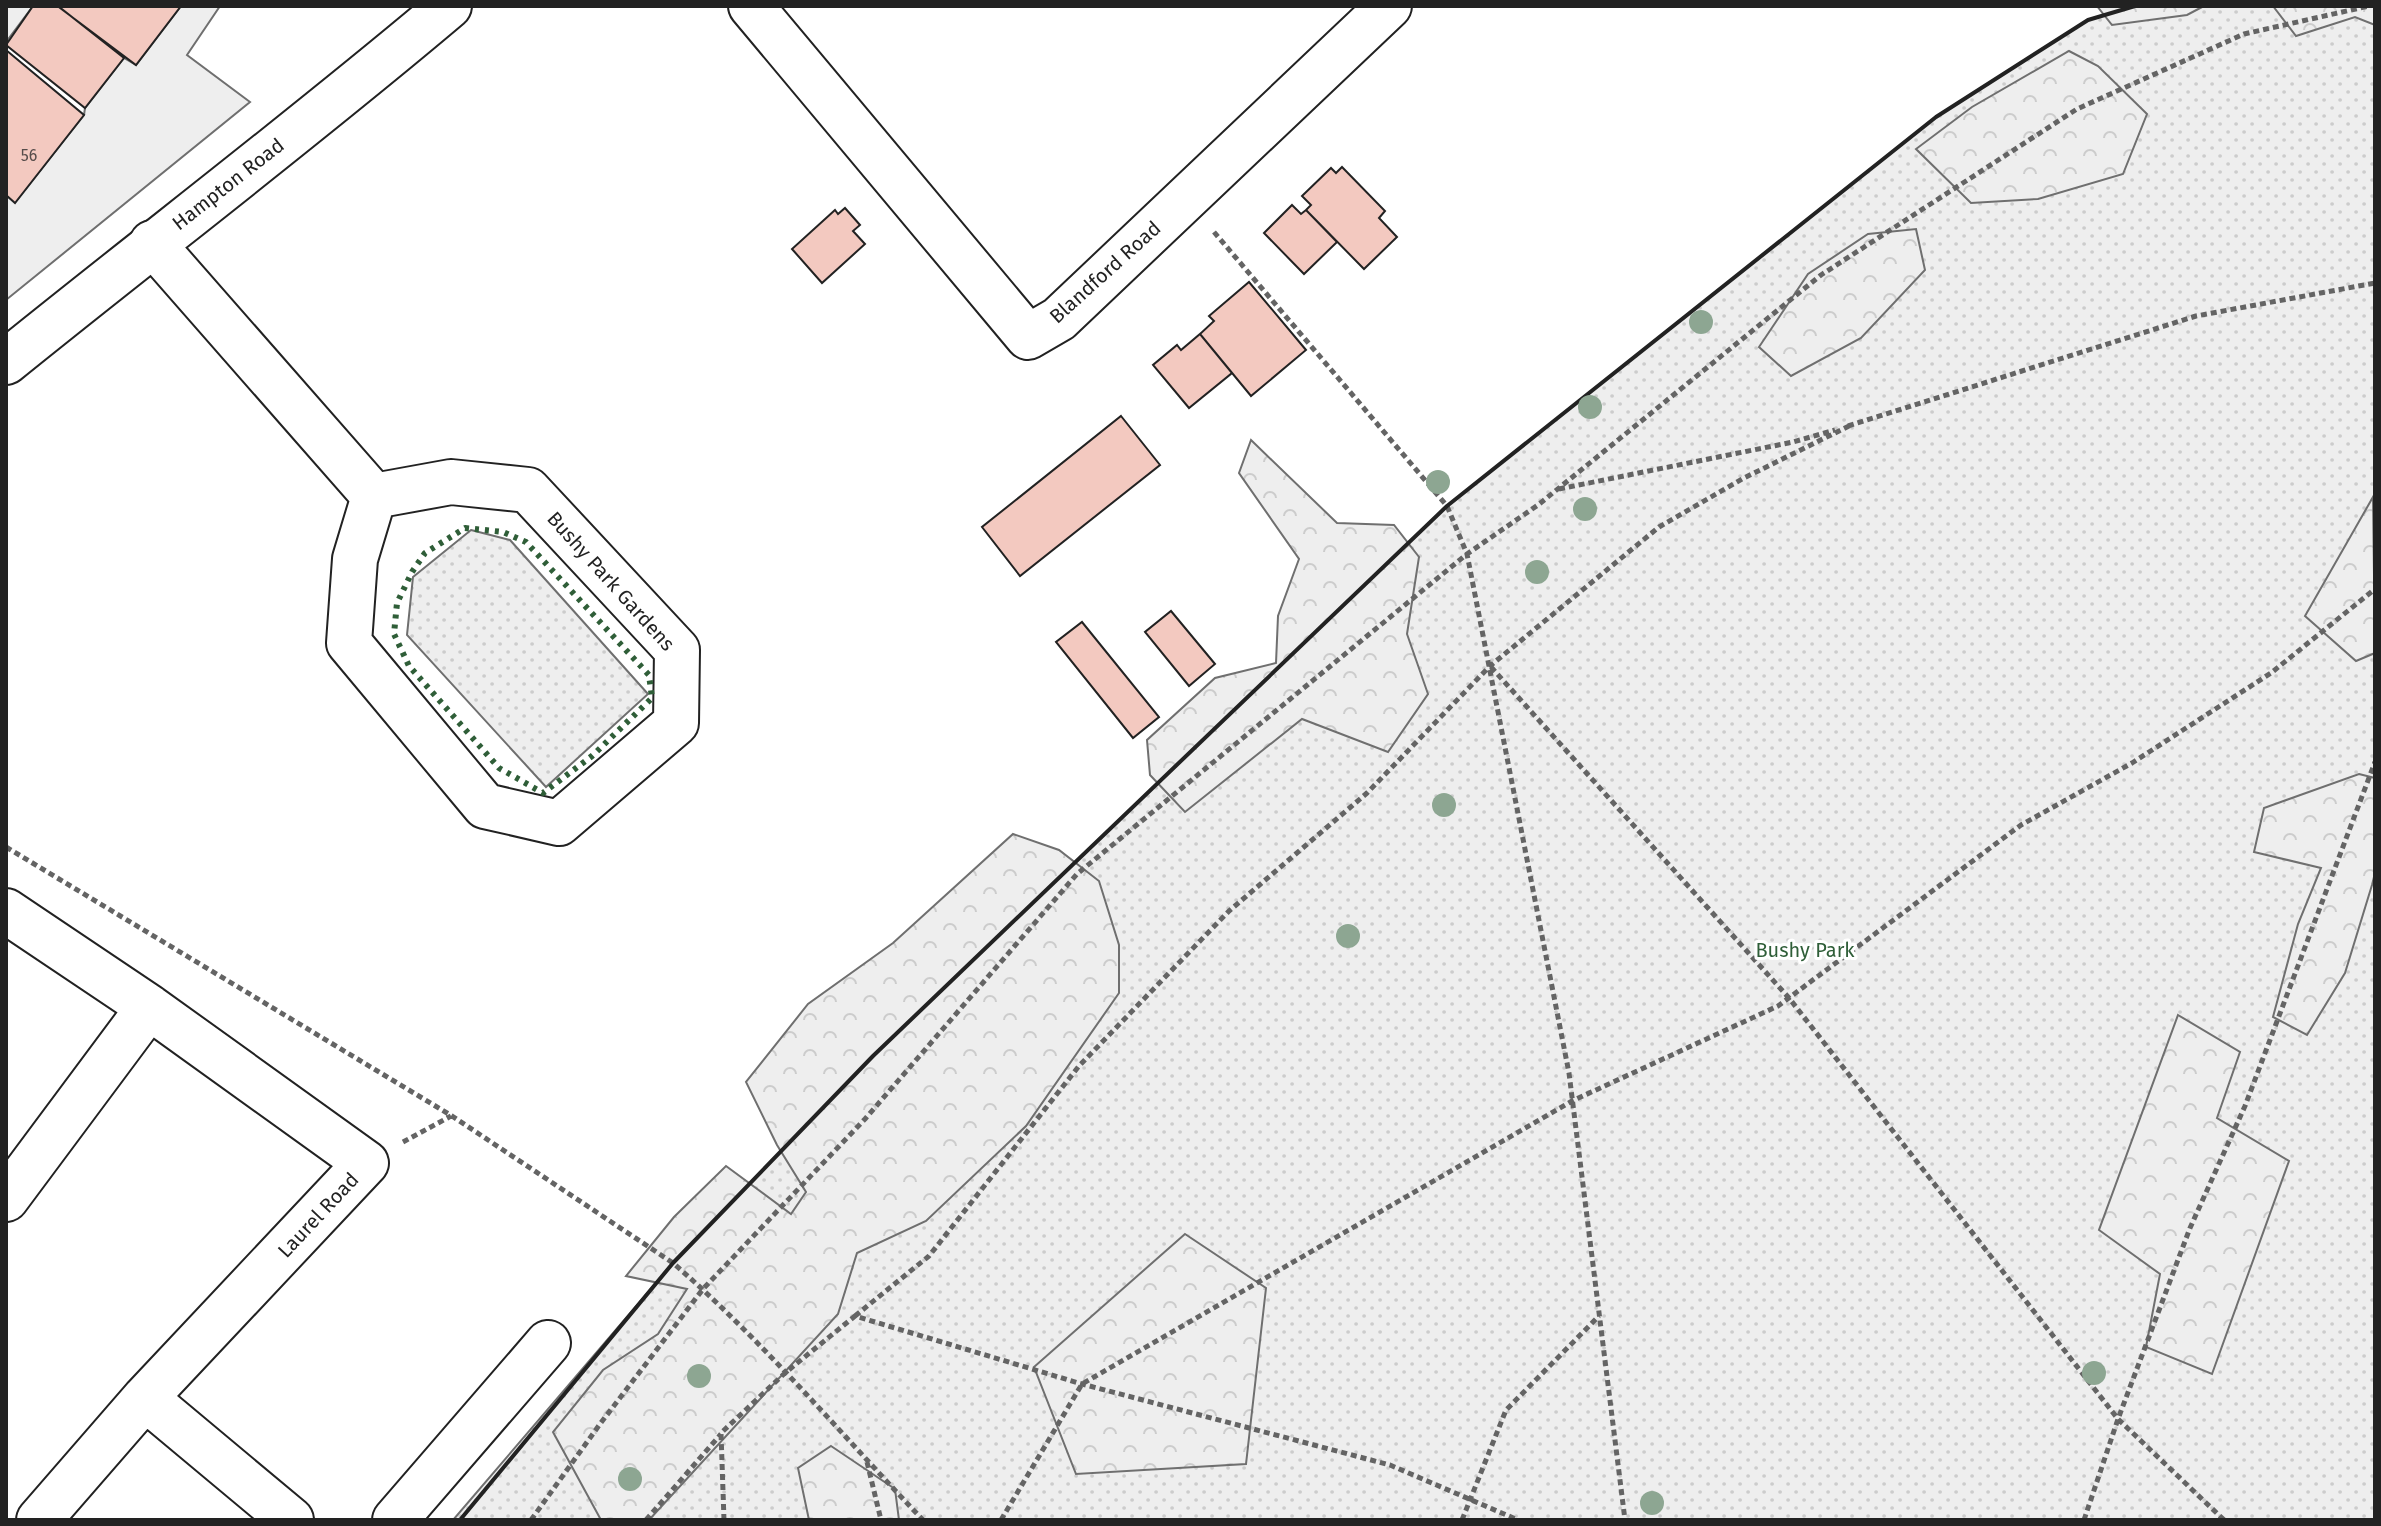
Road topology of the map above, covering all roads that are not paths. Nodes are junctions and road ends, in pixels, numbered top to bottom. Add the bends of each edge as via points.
1 (449, 6) edge
2 (751, 6) edge
3 (1389, 6) edge
4 (152, 243) junction
5 (6, 362) edge
6 (374, 496) junction
7 (6, 911) edge
8 (149, 1007) junction
9 (6, 1199) edge
10 (548, 1343) dead end
11 (145, 1398) junction
12 (39, 1520) edge
13 (291, 1520) edge
14 (395, 1520) edge

1 - 4 street, Hampton Road
2 - 3 street, Blandford Road via 1028,337 1059,319
4 - 5 street, Hampton Road
4 - 6 street
6 - 6 street, Bushy Park Gardens via 355,559 349,643 485,806 559,823 676,723 677,650 528,490 451,482
7 - 8 street, Laurel Road
8 - 9 street
8 - 11 street, Laurel Road via 366,1163
10 - 14 street
11 - 12 street, Laurel Road
11 - 13 street

